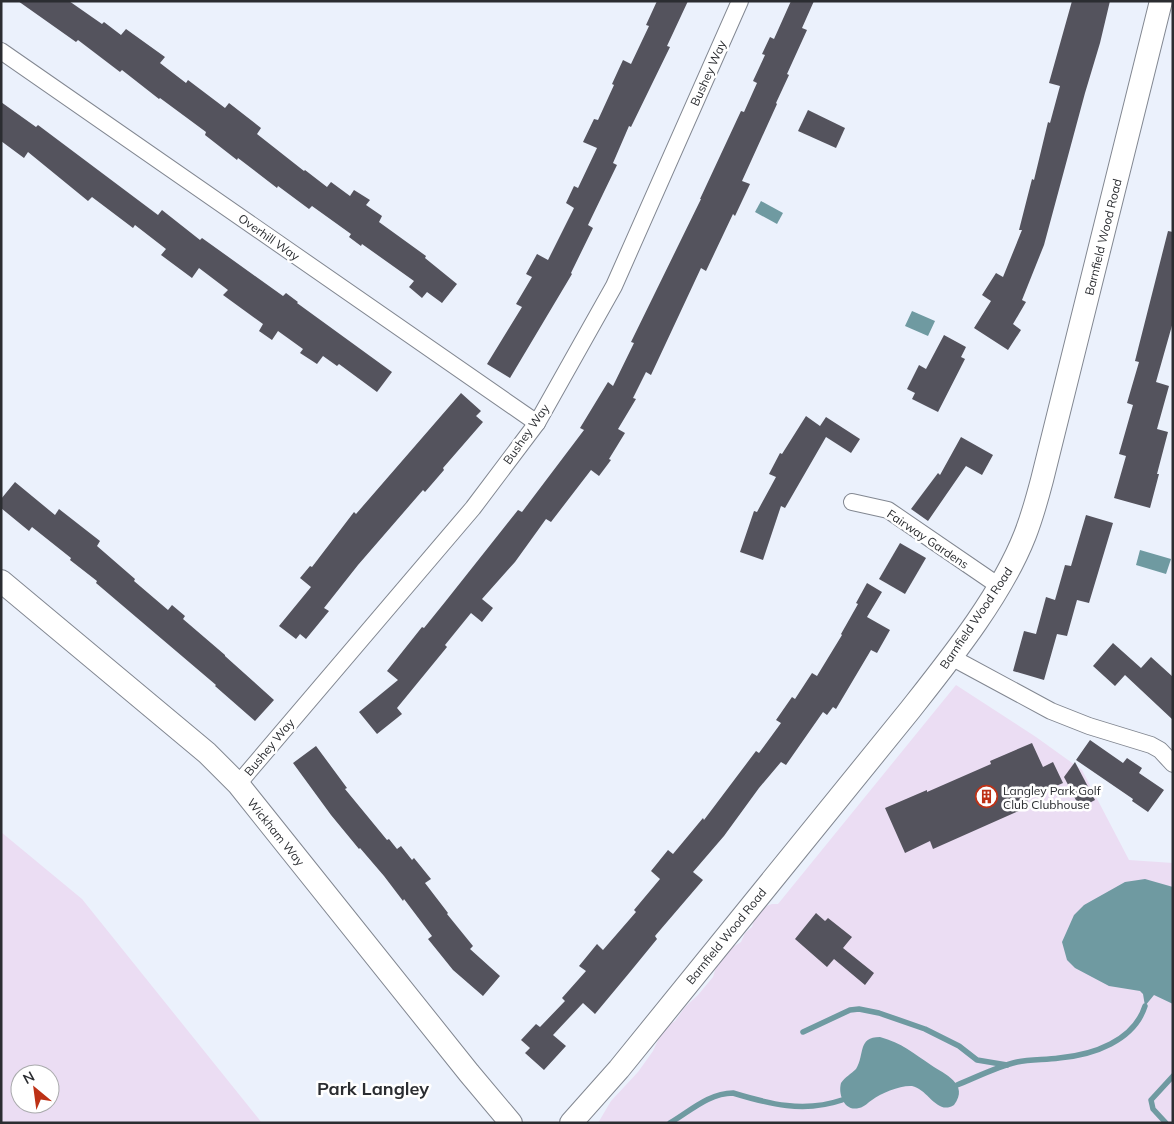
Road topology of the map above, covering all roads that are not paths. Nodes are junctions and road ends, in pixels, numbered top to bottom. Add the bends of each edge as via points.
1 (1161, 1) edge
2 (734, 3) edge
3 (1, 51) edge
4 (537, 423) junction
5 (852, 502) dead end
6 (1, 581) edge
7 (999, 586) junction
8 (951, 657) junction
9 (1173, 764) edge
10 (238, 784) junction
11 (511, 1123) edge
12 (571, 1123) edge

1 - 7 street, Barnfield Wood Road via 1034,508 1025,536
2 - 4 street, Bushey Way via 614,286
3 - 4 street, Overhill Way
4 - 10 street, Bushey Way via 473,508
5 - 7 street, Fairway Gardens via 888,510
6 - 10 street, Wickham Way via 207,753
7 - 8 street, Barnfield Wood Road
8 - 9 street via 1060,715 1151,745
8 - 12 street, Barnfield Wood Road via 625,1062
10 - 11 street, Wickham Way

